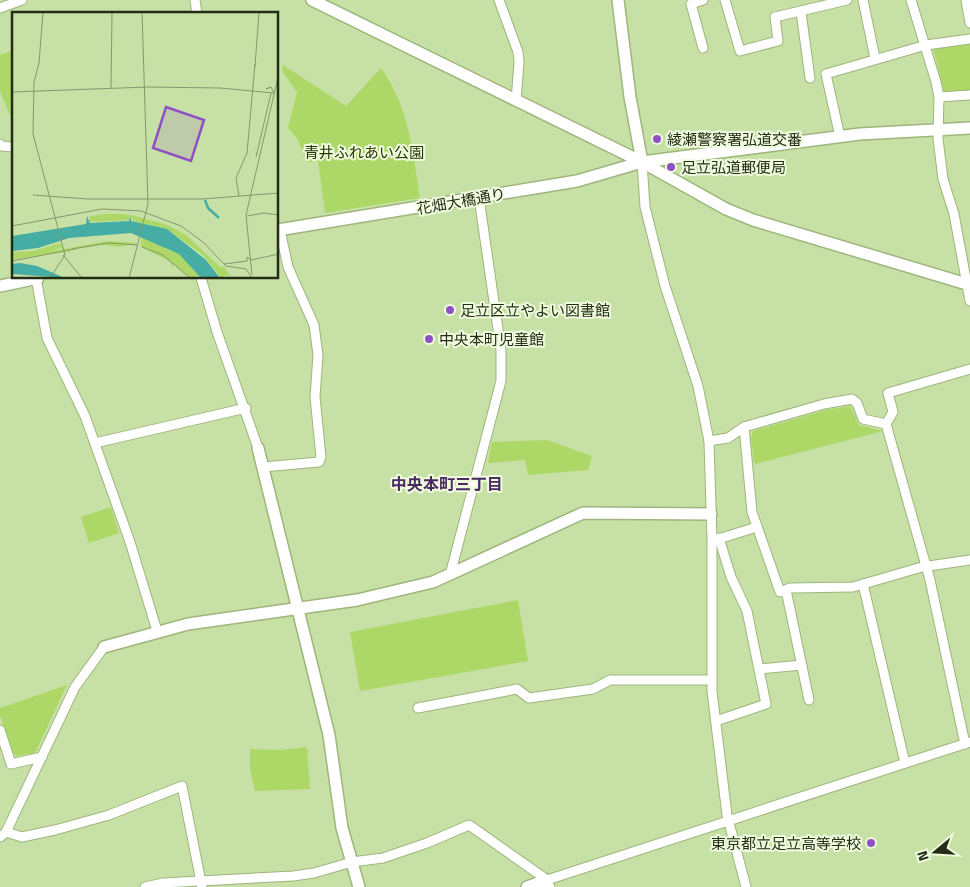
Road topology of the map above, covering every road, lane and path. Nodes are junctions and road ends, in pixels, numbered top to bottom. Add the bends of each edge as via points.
1 (22, 0) edge
2 (499, 0) edge
3 (618, 0) edge
4 (704, 0) edge
5 (725, 0) edge
6 (847, 0) edge
7 (863, 0) edge
8 (911, 0) edge
9 (966, 0) edge
10 (318, 2) edge
11 (0, 8) edge
12 (801, 12) junction
13 (970, 23) edge
14 (970, 39) edge
15 (926, 45) junction
16 (703, 48) dead end
17 (875, 58) junction
18 (810, 78) dead end
19 (970, 95) edge
20 (939, 97) junction
21 (516, 101) junction
22 (970, 128) edge
23 (938, 130) junction
24 (840, 137) junction
25 (0, 144) edge
26 (12, 147) edge
27 (642, 162) junction
28 (479, 198) junction
29 (279, 230) edge
30 (32, 279) edge
31 (37, 279) edge
32 (201, 279) edge
33 (968, 284) edge
34 (0, 286) edge
35 (970, 301) edge
36 (970, 369) edge
37 (246, 408) junction
38 (886, 424) junction
39 (744, 427) junction
40 (709, 441) junction
41 (95, 443) junction
42 (258, 448) joint
43 (262, 467) junction
44 (711, 514) junction
45 (757, 527) junction
46 (715, 539) junction
47 (970, 560) edge
48 (925, 567) junction
49 (450, 575) junction
50 (863, 584) junction
51 (786, 590) junction
52 (298, 608) junction
53 (157, 631) junction
54 (104, 647) joint
55 (802, 665) junction
56 (760, 669) junction
57 (711, 680) junction
58 (809, 700) dead end
59 (418, 708) dead end
60 (716, 721) junction
61 (0, 730) edge
62 (967, 743) edge
63 (42, 757) junction
64 (905, 763) junction
65 (730, 820) junction
66 (3, 835) edge
67 (352, 862) junction
68 (549, 884) edge
69 (202, 885) edge
70 (146, 887) edge
71 (359, 887) edge
72 (527, 887) edge
73 (746, 887) edge

1 - 11 street
2 - 21 street via 518,52
3 - 27 street
4 - 16 street via 691,4
5 - 12 street via 740,51 778,41 774,18
6 - 12 street
7 - 17 street
8 - 15 street
9 - 13 street
10 - 21 street
12 - 18 street
14 - 15 street
15 - 17 street
15 - 20 street
17 - 24 street via 826,74
19 - 20 street
20 - 23 street
21 - 27 street
22 - 23 street, 花畑大橋通り
23 - 24 street, 花畑大橋通り
23 - 33 street via 943,180 954,214
24 - 27 street, 花畑大橋通り
25 - 26 street
27 - 28 street, 花畑大橋通り via 577,181
27 - 33 street via 708,200 754,220
27 - 40 street via 644,207 665,286 698,386
28 - 29 street, 花畑大橋通り
28 - 49 street via 501,350 501,381
29 - 43 street via 288,267 314,326 318,355 315,397 321,457 319,462
30 - 34 street
31 - 41 street via 47,338
32 - 37 street via 217,332
33 - 35 street
36 - 38 street via 888,393 893,412
37 - 41 street
37 - 42 street
38 - 39 street via 864,420 852,399
38 - 48 street
39 - 40 street via 728,438
39 - 45 street via 752,512
40 - 44 street
41 - 53 street
42 - 43 street
43 - 52 street
44 - 46 street
44 - 49 street via 583,513
45 - 46 street
45 - 51 street via 780,592
46 - 56 street via 747,611
46 - 57 street
47 - 48 street
48 - 50 street
48 - 62 street
49 - 52 street via 358,600
50 - 51 street
50 - 64 street
51 - 55 street
52 - 53 street
52 - 67 street via 329,735 342,828
53 - 54 street
54 - 63 street via 75,687
55 - 56 street
55 - 58 street
56 - 60 street via 766,704
57 - 59 street via 610,680 593,689 529,698 517,689
57 - 60 street
60 - 65 street
61 - 63 street via 11,764
62 - 64 street
63 - 66 street
64 - 65 street
65 - 68 street
65 - 73 street
66 - 69 street via 22,837 56,830 109,815 182,786
67 - 68 street via 384,858 468,825
67 - 69 street via 314,873
67 - 71 street
68 - 72 street
69 - 70 street via 163,883

